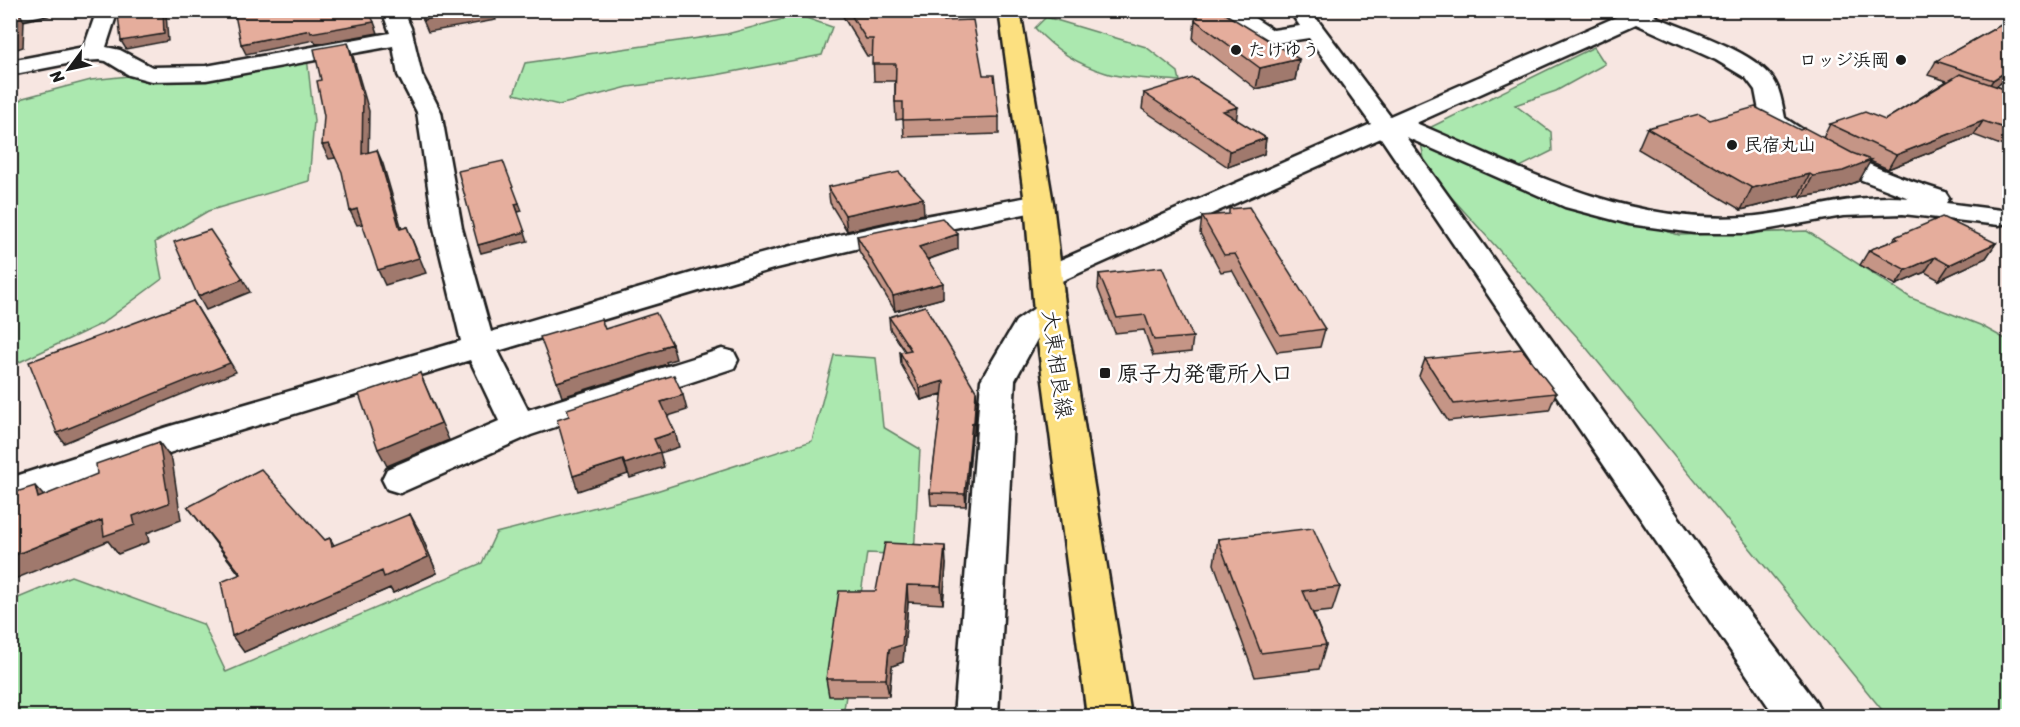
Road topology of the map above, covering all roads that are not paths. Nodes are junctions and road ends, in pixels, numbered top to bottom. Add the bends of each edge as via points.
1 (41, 10) edge
2 (108, 10) edge
3 (392, 10) edge
4 (1009, 10) edge
5 (1227, 10) edge
6 (1644, 14) edge
7 (10, 16) edge
8 (1307, 21) edge
9 (402, 38) junction
10 (93, 53) junction
11 (10, 68) edge
12 (1391, 125) junction
13 (1039, 204) junction
14 (2004, 219) edge
15 (1048, 295) junction
16 (479, 346) junction
17 (722, 360) dead end
18 (519, 426) junction
19 (400, 479) dead end
20 (10, 492) edge
21 (976, 717) edge
22 (1109, 717) edge
23 (1800, 717) edge

1 - 7 street
2 - 10 street
3 - 9 street
4 - 13 main road, 大東相良線
5 - 8 street via 1269,37
6 - 12 street
6 - 14 street via 1761,78 1773,121 1794,137 1903,188
8 - 12 street
9 - 10 street via 206,73 174,75 137,70 112,55
9 - 16 street via 410,75 429,112 448,228
10 - 11 street
12 - 14 street via 1575,201 1629,216 1694,225 1747,225 1843,208 1904,206
12 - 15 street
12 - 23 street via 1701,579
13 - 15 main road, 大東相良線
13 - 16 street via 799,252
15 - 21 street via 999,380
15 - 22 main road, 大東相良線
16 - 18 street
16 - 20 street
17 - 18 street
18 - 19 street

